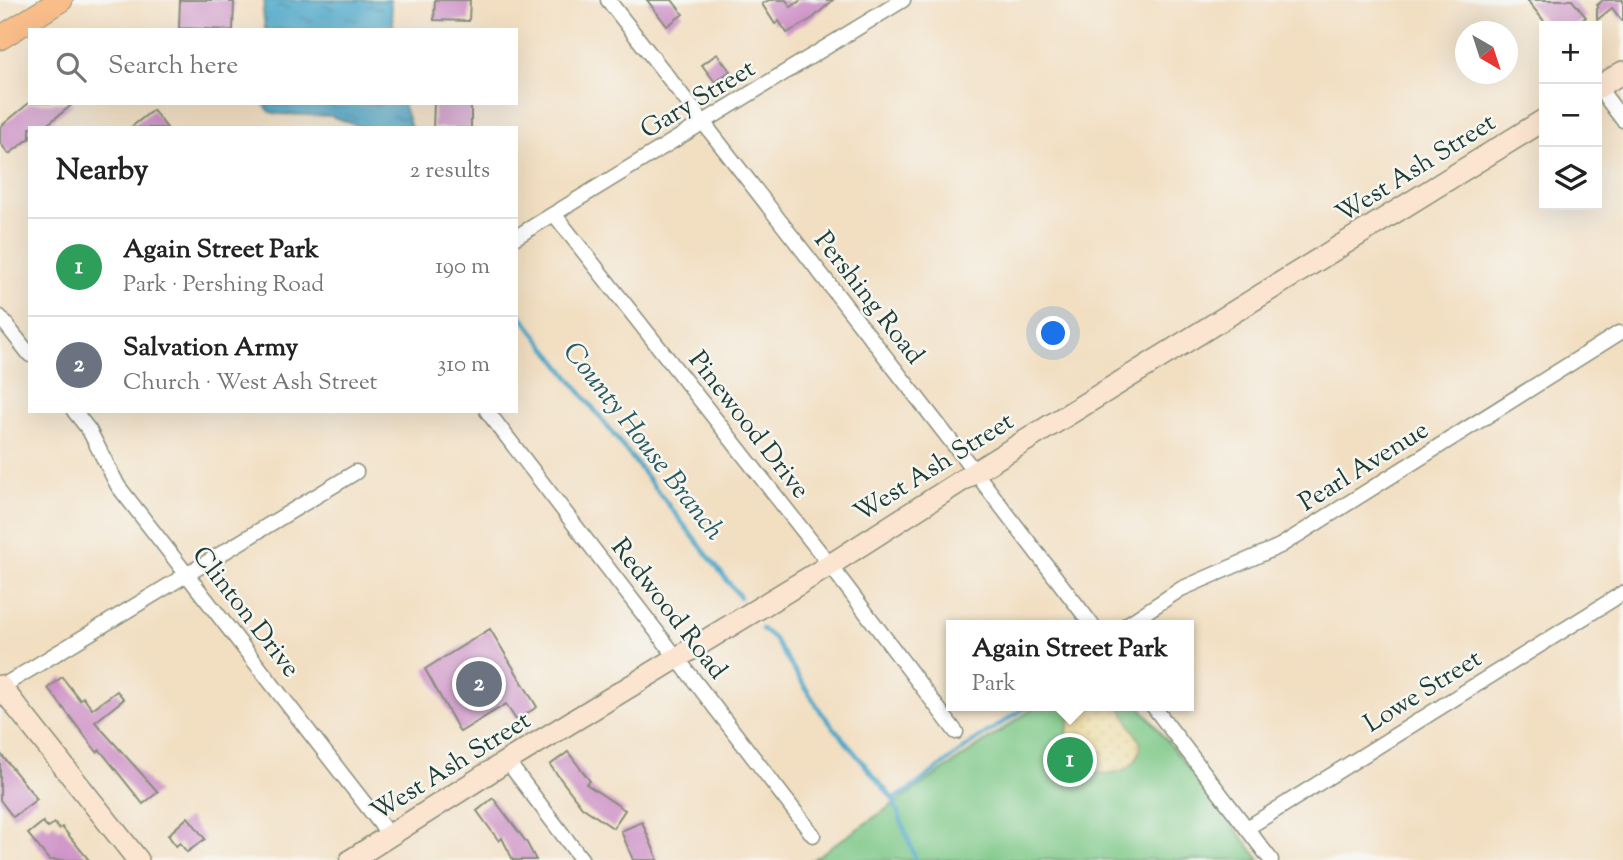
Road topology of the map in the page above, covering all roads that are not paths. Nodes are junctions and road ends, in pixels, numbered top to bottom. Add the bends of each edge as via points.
1 (61, 0) edge
2 (608, 0) edge
3 (903, 0) edge
4 (0, 38) edge
5 (1623, 72) edge
6 (1602, 85) edge
7 (1602, 94) edge
8 (1623, 120) edge
9 (704, 123) junction
10 (1539, 123) edge
11 (554, 214) junction
12 (518, 236) edge
13 (0, 317) edge
14 (1619, 333) dead end
15 (28, 352) edge
16 (76, 413) edge
17 (489, 413) edge
18 (975, 471) junction
19 (356, 472) dead end
20 (830, 565) junction
21 (187, 573) junction
22 (1623, 593) edge
23 (1088, 620) edge
24 (1134, 620) edge
25 (676, 657) junction
26 (0, 687) edge
27 (1157, 711) edge
28 (956, 732) dead end
29 (507, 761) junction
30 (1247, 828) junction
31 (813, 835) dead end
32 (390, 836) junction
33 (138, 860) edge
34 (351, 860) edge
35 (582, 860) edge
36 (1271, 860) edge

1 - 4 main road
2 - 9 street, Pershing Road
3 - 9 street, Gary Street
5 - 6 street
7 - 8 street
9 - 11 street, Gary Street
9 - 18 street, Pershing Road
10 - 18 street, West Ash Street
11 - 12 street, Gary Street
11 - 20 street, Pinewood Drive
13 - 15 street
14 - 24 street, Pearl Avenue via 1280,547 1181,589
16 - 21 street, Clinton Drive via 118,486
17 - 25 street, Redwood Road
18 - 20 street, West Ash Street
18 - 23 street, Pershing Road
19 - 21 street
20 - 25 street, West Ash Street
20 - 28 street, Pinewood Drive
21 - 26 street
21 - 32 street, Clinton Drive
22 - 30 street, Lowe Street
25 - 29 street, West Ash Street
25 - 31 street, Redwood Road
26 - 33 street
27 - 30 street
29 - 32 street, West Ash Street
29 - 35 street
30 - 36 street
32 - 34 street, West Ash Street

